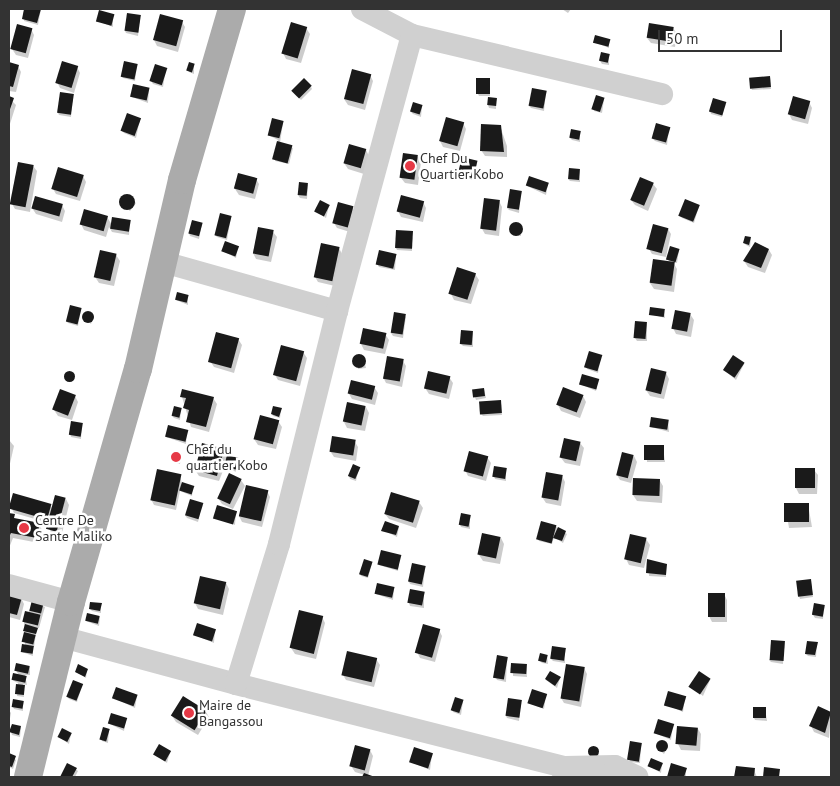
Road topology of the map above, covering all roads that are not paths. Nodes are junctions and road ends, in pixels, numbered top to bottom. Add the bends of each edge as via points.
1 (232, 9) edge
2 (362, 9) edge
3 (412, 35) junction
4 (662, 94) dead end
5 (163, 262) junction
6 (337, 311) junction
7 (9, 585) edge
8 (71, 602) junction
9 (62, 636) junction
10 (236, 684) junction
11 (564, 772) edge
12 (28, 777) edge
13 (638, 777) edge

1 - 5 main road via 182,180
2 - 3 street
3 - 4 street
3 - 6 street
5 - 6 street
5 - 8 main road via 138,369
6 - 10 street via 279,544
7 - 8 street
8 - 9 main road
9 - 10 street
9 - 12 main road
10 - 11 street
11 - 13 street via 615,766

